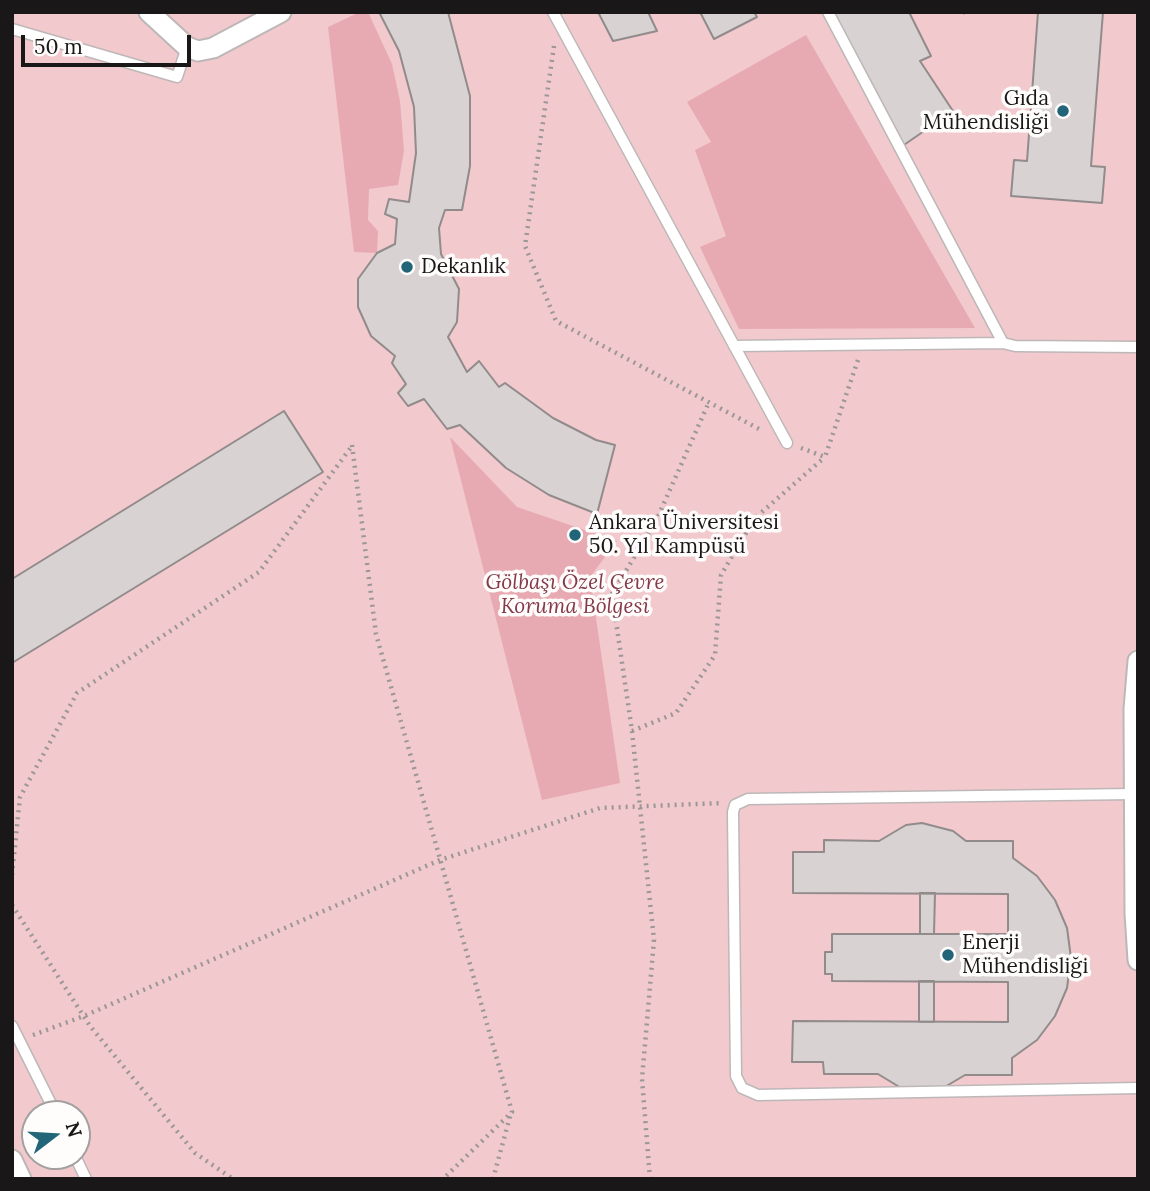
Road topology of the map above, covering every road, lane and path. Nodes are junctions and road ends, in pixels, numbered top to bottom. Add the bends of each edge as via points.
1 (149, 12) edge
2 (281, 12) edge
3 (828, 12) edge
4 (555, 16) edge
5 (12, 29) edge
6 (187, 47) junction
7 (1003, 343) junction
8 (863, 344) junction
9 (734, 346) junction
10 (1138, 347) edge
11 (709, 402) junction
12 (787, 443) junction
13 (825, 457) junction
14 (1138, 662) edge
15 (632, 731) junction
16 (1134, 794) junction
17 (740, 802) junction
18 (640, 806) junction
19 (440, 860) junction
20 (12, 875) edge
21 (12, 905) edge
22 (1138, 960) edge
23 (84, 1016) junction
24 (12, 1026) edge
25 (21, 1039) junction
26 (1138, 1088) edge
27 (49, 1100) edge
28 (512, 1112) junction
29 (12, 1160) edge
30 (21, 1179) edge
31 (233, 1179) edge
32 (443, 1179) edge
33 (494, 1179) edge
34 (650, 1179) edge

1 - 6 street
2 - 6 street via 213,48 198,51
3 - 7 lane
4 - 9 lane
4 - 11 path via 525,246 556,321
5 - 6 lane via 177,77
7 - 8 lane
7 - 10 lane
8 - 9 lane
8 - 13 path
9 - 12 lane
11 - 12 path
11 - 15 path via 656,521 612,594
12 - 13 path
13 - 15 path via 755,518 721,575 715,655 677,713
14 - 16 street
15 - 18 path
16 - 17 lane
16 - 22 street
17 - 18 path
17 - 26 lane via 733,812 736,1076 741,1088 758,1095
18 - 19 path via 600,808
18 - 34 path via 654,940 642,1079
19 - 20 path via 376,634 352,445 259,572 77,693 20,797
19 - 23 path
19 - 28 path
21 - 23 path
23 - 25 path
23 - 31 path via 195,1153
24 - 25 lane
25 - 27 lane
28 - 32 path
28 - 33 path
29 - 30 street

